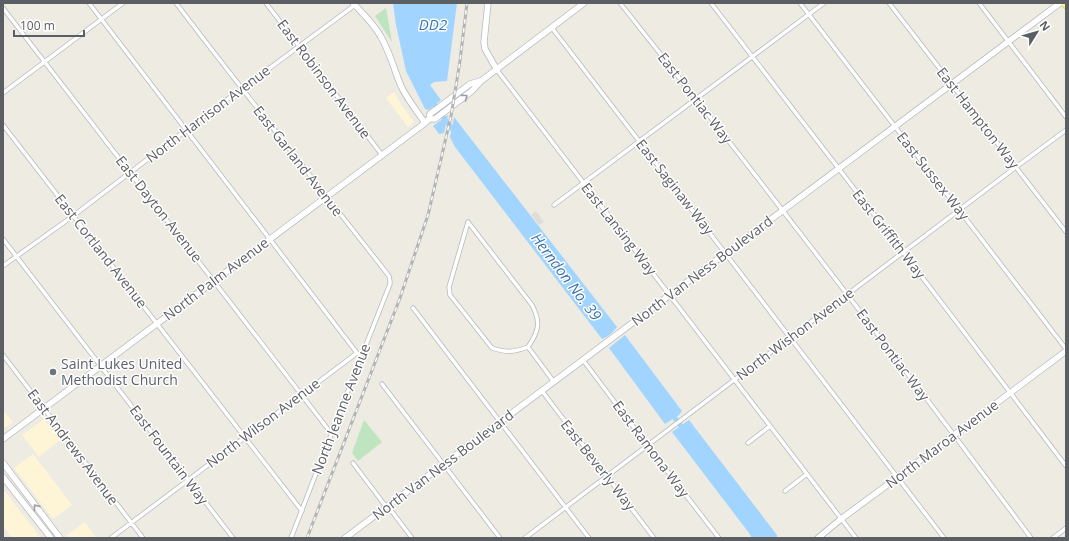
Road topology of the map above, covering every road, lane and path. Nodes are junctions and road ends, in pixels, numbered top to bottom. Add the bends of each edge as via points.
1 (89, 3) edge
2 (123, 3) edge
3 (176, 3) edge
4 (266, 3) edge
5 (488, 3) edge
6 (584, 3) edge
7 (620, 3) edge
8 (711, 3) edge
9 (800, 3) edge
10 (824, 3) edge
11 (889, 3) edge
12 (979, 3) edge
13 (1060, 3) edge
14 (354, 4) edge
15 (3, 8) edge
16 (809, 15) junction
17 (102, 19) junction
18 (552, 28) junction
19 (1008, 41) junction
20 (299, 46) junction
21 (752, 57) junction
22 (45, 62) junction
23 (497, 70) junction
24 (481, 81) junction
25 (951, 84) junction
26 (242, 89) junction
27 (3, 93) edge
28 (696, 99) junction
29 (1066, 117) edge
30 (430, 119) junction
31 (3, 125) edge
32 (895, 126) junction
33 (186, 130) junction
34 (1066, 130) edge
35 (639, 140) junction
36 (382, 155) junction
37 (1016, 167) junction
38 (839, 168) junction
39 (130, 172) junction
40 (583, 183) junction
41 (327, 196) junction
42 (554, 205) dead end
43 (783, 210) junction
44 (959, 210) junction
45 (73, 216) junction
46 (1066, 232) edge
47 (271, 238) junction
48 (3, 239) edge
49 (903, 252) junction
50 (726, 253) junction
51 (16, 256) junction
52 (3, 266) edge
53 (214, 281) junction
54 (390, 281) joint
55 (847, 294) junction
56 (670, 295) junction
57 (413, 308) dead end
58 (157, 323) junction
59 (791, 338) junction
60 (528, 347) junction
61 (1066, 350) edge
62 (357, 353) junction
63 (3, 355) edge
64 (362, 355) junction
65 (583, 360) junction
66 (101, 366) junction
67 (735, 380) junction
68 (554, 382) junction
69 (382, 384) dead end
70 (542, 391) junction
71 (1010, 393) junction
72 (301, 394) junction
73 (44, 408) junction
74 (499, 422) junction
75 (770, 426) junction
76 (331, 433) junction
77 (954, 434) junction
78 (244, 437) junction
79 (3, 439) edge
80 (748, 443) dead end
81 (647, 446) junction
82 (3, 463) edge
83 (353, 463) dead end
84 (444, 464) junction
85 (1066, 466) edge
86 (807, 474) junction
87 (607, 476) junction
88 (3, 477) edge
89 (898, 477) junction
90 (187, 480) junction
91 (785, 491) dead end
92 (387, 507) junction
93 (565, 508) junction
94 (302, 511) junction
95 (841, 519) junction
96 (131, 523) junction
97 (1066, 528) edge
98 (50, 538) edge
99 (60, 538) edge
100 (111, 538) edge
101 (143, 538) edge
102 (233, 538) edge
103 (291, 538) edge
104 (345, 538) edge
105 (412, 538) edge
106 (500, 538) edge
107 (525, 538) edge
108 (589, 538) edge
109 (654, 538) edge
110 (719, 538) edge
111 (818, 538) edge
112 (856, 538) edge
113 (944, 538) edge
114 (1031, 538) edge
115 (1053, 538) edge

1 - 17 street
2 - 17 street
3 - 26 street, East Garland Avenue
4 - 20 street, East Robinson Avenue
5 - 23 main road via 484,49
6 - 18 main road, North Palm Avenue
7 - 28 street, East Pontiac Way
8 - 21 street, East Griffith Way
9 - 16 street, East Sussex Way
10 - 16 street
11 - 25 street, East Hampton Way
12 - 19 street
13 - 19 main road, North Van Ness Boulevard
14 - 20 street, North Harrison Avenue
14 - 30 main road via 380,35 402,88
15 - 22 street, East Dayton Avenue
16 - 21 street
16 - 32 street, East Sussex Way
17 - 22 street
17 - 33 street
18 - 23 main road, North Palm Avenue
18 - 35 street, East Saginaw Way
19 - 25 main road, North Van Ness Boulevard
19 - 29 street
20 - 26 street, North Harrison Avenue
20 - 36 street, East Robinson Avenue
21 - 28 street
21 - 38 street, East Griffith Way
22 - 27 street
22 - 39 street, East Dayton Avenue
23 - 24 main road, North Palm Avenue
23 - 40 street, East Lansing Way
30 -> 24 main road, North Palm Avenue via 473,90
24 - 30 main road, North Palm Avenue via 470,84 443,104
25 - 32 main road, North Van Ness Boulevard
25 - 37 street, East Hampton Way
26 - 33 street, North Harrison Avenue
26 - 41 street, East Garland Avenue
28 - 35 street
28 - 43 street, East Pontiac Way
30 - 36 main road, North Palm Avenue
31 - 45 street, East Cortland Avenue
32 - 38 main road, North Van Ness Boulevard
32 - 44 street, East Sussex Way
33 - 39 street, North Harrison Avenue
33 - 47 street
34 - 37 street, North Wishon Avenue
35 - 40 street
35 - 50 street, East Saginaw Way
36 - 41 main road, North Palm Avenue
37 - 44 street, North Wishon Avenue
37 - 46 street, East Hampton Way
38 - 43 main road, North Van Ness Boulevard
38 - 49 street, East Griffith Way
39 - 45 street, North Harrison Avenue
39 - 53 street, East Dayton Avenue
40 - 42 street
40 - 56 street, East Lansing Way
41 - 47 main road, North Palm Avenue
41 - 54 street, East Garland Avenue via 389,276
43 - 50 main road, North Van Ness Boulevard
43 - 55 street, East Pontiac Way
44 - 49 street, North Wishon Avenue
44 - 61 street, East Sussex Way
45 - 51 street, North Harrison Avenue
45 - 58 street, East Cortland Avenue
47 - 53 main road, North Palm Avenue
47 - 62 street
48 - 51 street, East Fountain Way
49 - 55 street, North Wishon Avenue
49 - 71 street, East Griffith Way
50 - 56 main road, North Van Ness Boulevard
50 - 59 street, East Saginaw Way
51 - 52 street, North Harrison Avenue
51 - 66 street, East Fountain Way
53 - 58 main road, North Palm Avenue
53 - 72 street, East Dayton Avenue
54 - 64 street, North Jeanne Avenue
55 - 59 street, North Wishon Avenue
55 - 77 street, East Pontiac Way
56 - 65 main road, North Van Ness Boulevard
56 - 67 street, East Lansing Way
57 - 74 street
58 - 66 main road, North Palm Avenue
58 - 78 street, East Cortland Avenue
59 - 67 street, North Wishon Avenue
59 - 89 street, East Saginaw Way
60 - 60 street via 510,352 492,348 450,294 449,287 468,222 538,315 538,328
60 - 68 street
61 - 71 main road, North Maroa Avenue
62 - 64 street
62 - 72 street, North Wilson Avenue
63 - 73 street, East Andrews Avenue
64 - 76 street, North Jeanne Avenue
65 - 68 main road, North Van Ness Boulevard
65 - 81 street, East Ramona Way
66 - 73 main road, North Palm Avenue
66 - 90 street, East Fountain Way
67 - 75 street, East Lansing Way
67 - 81 street, North Wishon Avenue
68 - 70 main road, North Van Ness Boulevard
69 - 84 street
70 - 74 main road, North Van Ness Boulevard
70 - 87 street, East Beverly Way
71 - 77 main road, North Maroa Avenue
71 - 85 street, East Griffith Way
72 - 76 street, East Dayton Avenue
72 - 78 street, North Wilson Avenue
73 - 79 main road, North Palm Avenue
73 - 96 street, East Andrews Avenue
74 - 84 main road, North Van Ness Boulevard
74 - 93 street
75 - 80 street
75 - 86 street, East Lansing Way
76 - 94 street, North Jeanne Avenue
77 - 89 main road, North Maroa Avenue
77 - 114 street, East Pontiac Way
78 - 90 street, North Wilson Avenue
78 - 94 street, East Cortland Avenue
81 - 87 street, North Wishon Avenue
81 - 110 street, East Ramona Way
99 -> 82 main road
83 - 92 street
84 - 92 main road, North Van Ness Boulevard
84 - 106 street
86 - 91 street
86 - 95 street, East Lansing Way
87 - 93 street, North Wishon Avenue
87 - 109 street, East Beverly Way
88 - 98 main road
89 - 95 main road, North Maroa Avenue
89 - 113 street, East Saginaw Way
90 - 96 street, North Wilson Avenue
90 - 102 street, East Fountain Way
92 - 104 main road, North Van Ness Boulevard
92 - 105 street
93 - 107 street, North Wishon Avenue
93 - 108 street
94 - 103 street, North Jeanne Avenue
95 - 111 main road, North Maroa Avenue
95 - 112 street, East Lansing Way
96 - 100 street, North Wilson Avenue
96 - 101 street, East Andrews Avenue
97 - 115 street

